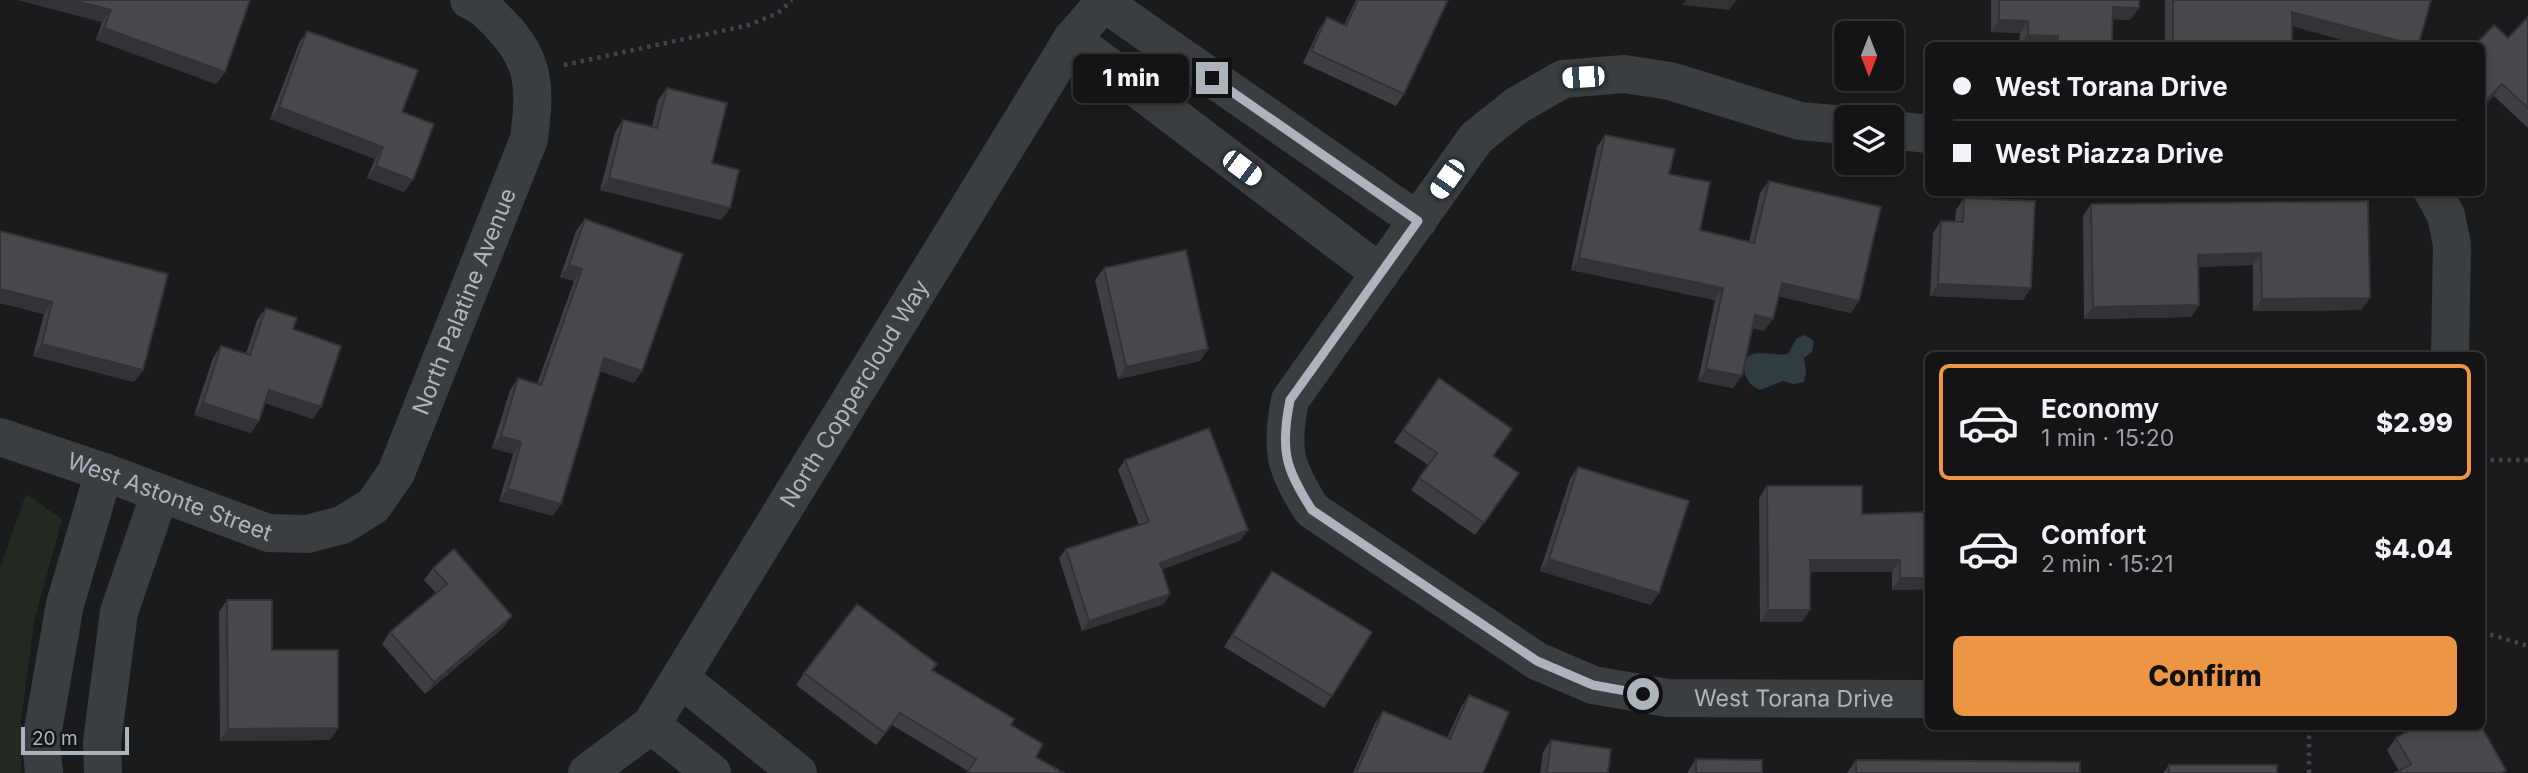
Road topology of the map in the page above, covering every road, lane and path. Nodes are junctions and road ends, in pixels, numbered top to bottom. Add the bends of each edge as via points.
1 (469, 0) edge
2 (792, 0) edge
3 (1105, 1) edge
4 (1072, 39) junction
5 (563, 65) dead end
6 (1834, 124) edge
7 (1904, 131) edge
8 (1925, 134) edge
9 (2435, 196) edge
10 (1418, 221) junction
11 (1380, 273) junction
12 (2450, 352) edge
13 (0, 437) edge
14 (2485, 460) edge
15 (2528, 460) edge
16 (104, 472) junction
17 (160, 493) junction
18 (342, 525) joint
19 (2485, 633) edge
20 (2528, 646) edge
21 (680, 678) junction
22 (1925, 699) edge
23 (650, 725) junction
24 (2309, 730) edge
25 (44, 773) edge
26 (103, 773) edge
27 (587, 773) edge
28 (712, 773) edge
29 (798, 773) edge
30 (2309, 773) edge

1 - 18 street, North Palatine Avenue via 481,5 523,53 534,97 529,139 396,473 373,506
2 - 5 path via 778,13 749,25
3 - 4 street, North Coppercloud Way
3 - 10 street
4 - 11 street
4 - 21 street, North Coppercloud Way
6 - 10 street via 1800,121 1670,80 1624,74 1563,79 1516,106 1476,138
7 - 8 street
9 - 12 street via 2446,215 2452,245
10 - 11 street
11 - 22 street, West Torana Drive via 1290,400 1285,455 1295,484 1312,510 1537,661 1593,685 1668,698
13 - 16 street, West Astonte Street
14 - 15 path
16 - 17 street, West Astonte Street
16 - 25 street via 65,604 41,741
17 - 18 street, West Astonte Street via 268,533 307,534
17 - 26 street via 119,612 102,742
19 - 20 path
21 - 23 street, North Coppercloud Way
21 - 29 street
23 - 27 street, North Coppercloud Way
23 - 28 street
24 - 30 path

